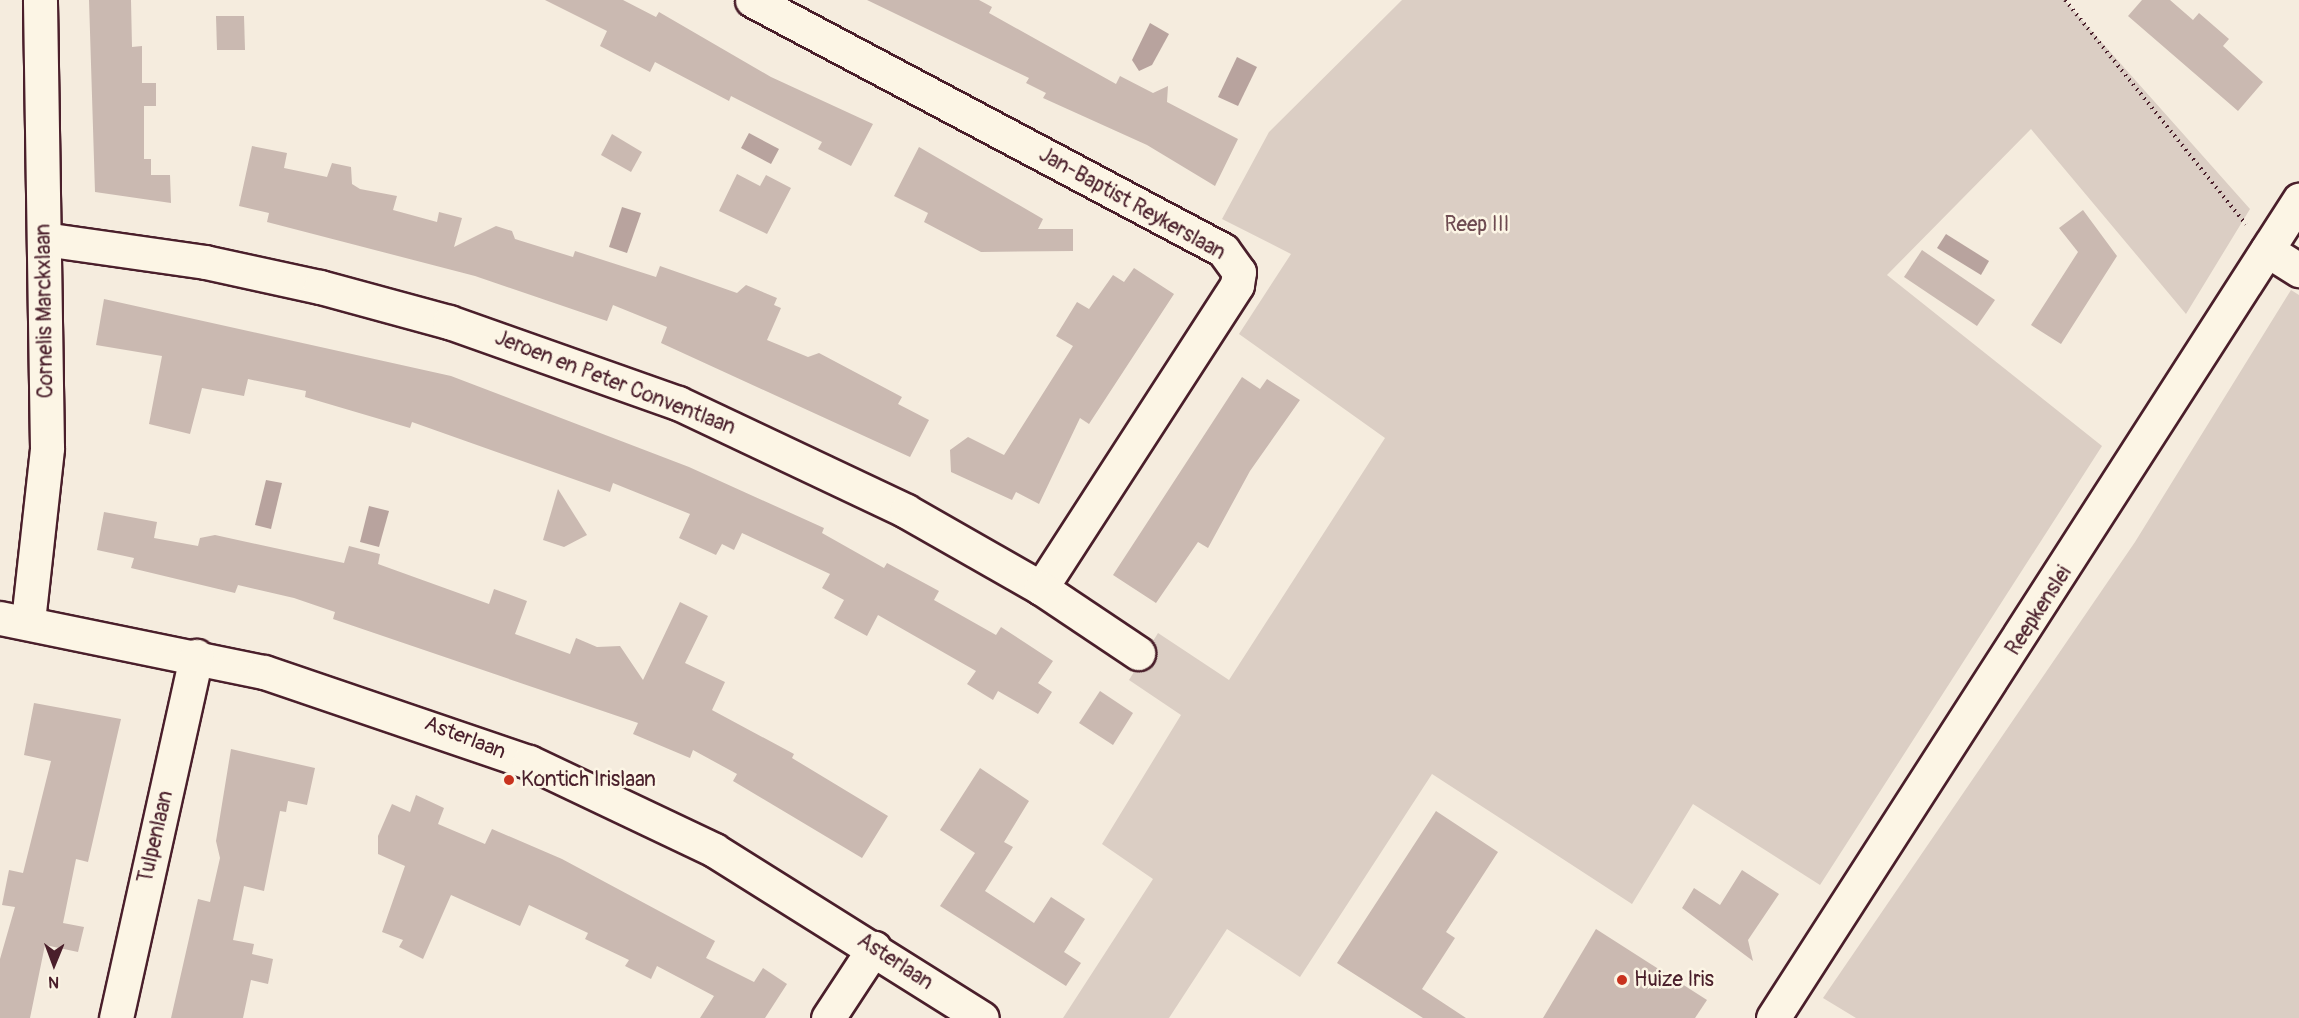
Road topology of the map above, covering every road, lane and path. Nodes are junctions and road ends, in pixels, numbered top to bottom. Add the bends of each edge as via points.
1 (40, 0) edge
2 (752, 0) edge
3 (2065, 0) edge
4 (2299, 200) edge
5 (44, 239) junction
6 (2267, 250) junction
7 (2299, 270) edge
8 (1041, 588) junction
9 (14, 620) edge
10 (1138, 654) dead end
11 (196, 656) junction
12 (874, 948) junction
13 (116, 1018) edge
14 (828, 1018) edge
15 (982, 1018) edge
16 (1773, 1018) edge

1 - 5 street, Cornelis Marckxlaan
2 - 8 street, Jan-Baptist Reykerslaan via 1223,250 1236,266 1237,285
3 - 6 path
4 - 6 street, Reepkenslei
5 - 8 street, Jeroen en Peter Conventlaan via 205,261 320,287 558,357 769,443 906,511
5 - 9 street, Cornelis Marckxlaan via 47,448
6 - 7 street
6 - 16 street, Reepkenslei
8 - 10 street, Jeroen en Peter Conventlaan
9 - 11 street, Asterlaan
11 - 12 street, Asterlaan via 339,694 529,762 714,850
11 - 13 street, Tulpenlaan
12 - 14 street
12 - 15 street, Asterlaan

